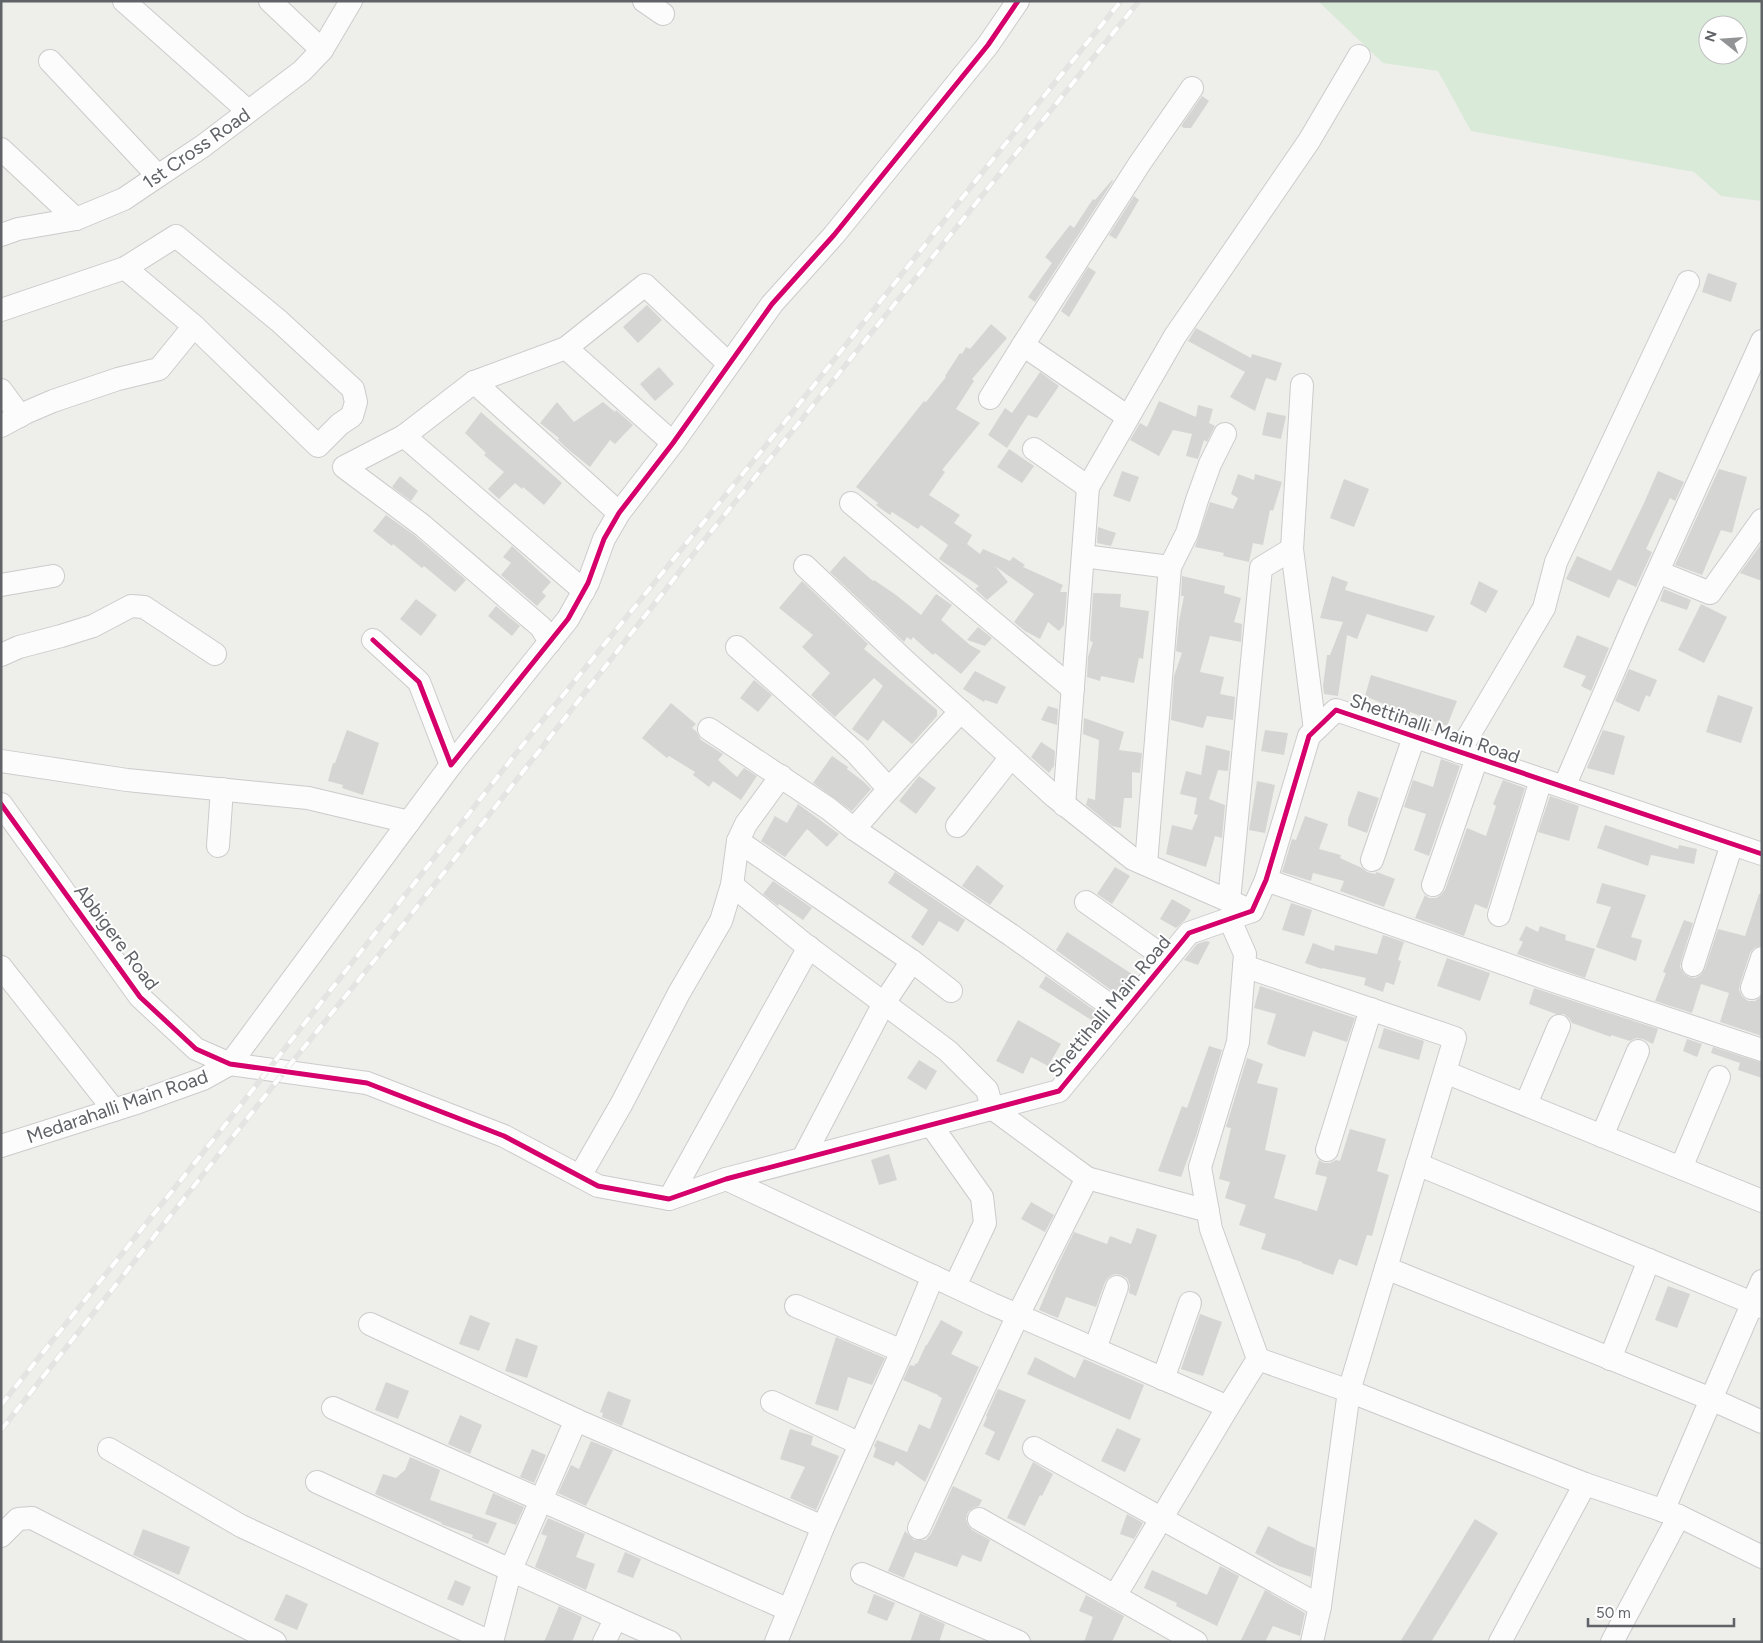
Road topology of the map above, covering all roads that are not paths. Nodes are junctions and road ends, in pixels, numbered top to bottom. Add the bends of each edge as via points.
1 (124, 1) edge
2 (270, 1) edge
3 (351, 1) edge
4 (1018, 1) edge
5 (322, 50) junction
6 (1359, 56) dead end
7 (50, 61) dead end
8 (1192, 88) dead end
9 (248, 111) junction
10 (1, 149) edge
11 (158, 176) junction
12 (76, 219) junction
13 (1, 235) edge
14 (125, 268) junction
15 (1688, 282) dead end
16 (1, 310) edge
17 (194, 326) junction
18 (1762, 341) edge
19 (1023, 345) junction
20 (566, 348) junction
21 (730, 364) junction
22 (474, 382) junction
23 (1302, 384) dead end
24 (1, 390) edge
25 (990, 398) dead end
26 (1128, 417) junction
27 (11, 421) edge
28 (1225, 434) dead end
29 (404, 436) junction
30 (673, 442) junction
31 (1034, 449) dead end
32 (1088, 487) junction
33 (851, 503) dead end
34 (619, 513) junction
35 (1762, 520) edge
36 (1292, 549) junction
37 (1083, 556) junction
38 (805, 566) dead end
39 (1170, 567) junction
40 (1658, 572) junction
41 (53, 576) dead end
42 (1, 586) edge
43 (584, 591) junction
44 (373, 640) dead end
45 (550, 642) junction
46 (738, 647) dead end
47 (215, 654) dead end
48 (1, 655) edge
49 (1073, 689) junction
50 (961, 711) junction
51 (709, 730) dead end
52 (1316, 730) junction
53 (1414, 737) junction
54 (1468, 755) junction
55 (1011, 757) junction
56 (1, 760) edge
57 (451, 765) junction
58 (781, 776) junction
59 (1541, 780) junction
60 (1564, 786) junction
61 (222, 789) junction
62 (889, 789) junction
63 (1, 804) edge
64 (1064, 805) junction
65 (409, 822) junction
66 (957, 826) dead end
67 (854, 829) junction
68 (738, 841) junction
69 (1732, 844) junction
70 (218, 846) dead end
71 (1762, 854) edge
72 (1372, 860) dead end
73 (1146, 864) junction
74 (1266, 880) junction
75 (732, 885) junction
76 (1433, 885) dead end
77 (1086, 902) dead end
78 (1229, 910) junction
79 (1499, 915) dead end
80 (808, 947) junction
81 (1762, 958) edge
82 (1167, 960) junction
83 (912, 961) junction
84 (1693, 965) dead end
85 (1244, 966) junction
86 (1, 967) edge
87 (1752, 988) dead end
88 (951, 990) dead end
89 (884, 1003) junction
90 (1371, 1009) junction
91 (1122, 1014) junction
92 (1558, 1026) dead end
93 (1762, 1050) edge
94 (1638, 1051) dead end
95 (230, 1064) junction
96 (1445, 1072) junction
97 (1719, 1077) dead end
98 (1526, 1104) junction
99 (992, 1108) junction
100 (114, 1110) junction
101 (931, 1125) junction
102 (1602, 1136) junction
103 (1, 1146) edge
104 (1327, 1150) dead end
105 (803, 1158) junction
106 (1417, 1164) junction
107 (1681, 1168) junction
108 (580, 1176) junction
109 (1087, 1178) junction
110 (726, 1179) junction
111 (1761, 1197) edge
112 (669, 1199) junction
113 (1208, 1211) junction
114 (1649, 1260) junction
115 (1386, 1268) junction
116 (933, 1276) junction
117 (1762, 1281) edge
118 (954, 1286) junction
119 (1117, 1287) dead end
120 (1190, 1303) dead end
121 (1757, 1305) edge
122 (796, 1306) dead end
123 (1018, 1315) junction
124 (370, 1324) dead end
125 (1095, 1349) junction
126 (902, 1351) junction
127 (1258, 1359) junction
128 (1610, 1359) junction
129 (1163, 1379) junction
130 (1349, 1391) junction
131 (1711, 1399) junction
132 (772, 1402) dead end
133 (1228, 1407) junction
134 (333, 1408) dead end
135 (576, 1420) junction
136 (1762, 1422) edge
137 (860, 1444) junction
138 (109, 1448) dead end
139 (1034, 1448) dead end
140 (317, 1482) dead end
141 (1586, 1484) junction
142 (540, 1501) junction
143 (1671, 1513) junction
144 (1161, 1519) junction
145 (979, 1520) dead end
146 (823, 1527) junction
147 (919, 1528) dead end
148 (1, 1536) edge
149 (1762, 1557) edge
150 (511, 1570) junction
151 (862, 1574) dead end
152 (1115, 1596) junction
153 (1320, 1606) junction
154 (789, 1610) junction
155 (616, 1618) junction
156 (782, 1640) edge
157 (275, 1642) edge
158 (491, 1642) edge
159 (604, 1642) edge
160 (670, 1642) edge
161 (1019, 1642) edge
162 (1196, 1642) edge
163 (1312, 1642) edge
164 (1500, 1642) edge
165 (1612, 1642) edge

1 - 9 street
2 - 5 street
3 - 5 street, 1st Cross Road
4 - 21 street via 988,45 834,235 772,304
5 - 9 street, 1st Cross Road via 302,70
6 - 26 street via 1309,141 1175,336
7 - 11 street
8 - 19 street via 1140,162
9 - 11 street, 1st Cross Road
10 - 12 street
11 - 12 street, 1st Cross Road via 124,199
12 - 13 street, 1st Cross Road
14 - 16 street
14 - 17 street
14 - 17 street via 176,236 279,321 353,389 356,402 352,416 318,446
15 - 54 street via 1556,562 1544,608
17 - 27 street via 159,369 53,401
18 - 40 street
19 - 25 street
19 - 26 street
20 - 21 street via 645,285
20 - 22 street
20 - 30 street
21 - 30 street
22 - 29 street
22 - 34 street
23 - 36 street
24 - 27 street
26 - 32 street
28 - 39 street via 1210,464 1187,534
29 - 43 street
29 - 45 street via 344,466 422,525 541,627
30 - 34 street
31 - 32 street
32 - 37 street
33 - 49 street
34 - 43 street via 604,540
35 - 40 street via 1710,593
36 - 52 street
36 - 78 street via 1261,568
37 - 39 street
37 - 49 street
38 - 50 street
39 - 73 street
40 - 60 street
41 - 42 street
43 - 45 street
44 - 57 street via 419,682
45 - 57 street
46 - 62 street via 855,752
47 - 48 street via 144,607 131,606 93,626
49 - 64 street
50 - 55 street
50 - 62 street
51 - 58 street
52 - 53 street, Shettihalli Main Road via 1336,710
52 - 74 street, Shettihalli Main Road via 1309,736
53 - 54 street, Shettihalli Main Road
53 - 72 street
54 - 59 street, Shettihalli Main Road
54 - 76 street
55 - 64 street
55 - 66 street
56 - 61 street via 127,780
57 - 65 street
58 - 67 street
58 - 68 street via 746,824
59 - 60 street, Shettihalli Main Road
59 - 79 street
60 - 69 street, Shettihalli Main Road
61 - 65 street via 308,798
61 - 70 street
62 - 67 street
63 - 95 street, Abbigere Road via 140,996 196,1049
64 - 73 street via 1133,859
65 - 95 street
67 - 91 street
68 - 75 street
68 - 83 street
69 - 71 street, Shettihalli Main Road
69 - 84 street
73 - 78 street
74 - 78 street, Shettihalli Main Road via 1252,911
74 - 93 street
75 - 80 street
75 - 108 street via 721,921
77 - 82 street
78 - 82 street, Shettihalli Main Road via 1188,933
78 - 85 street via 1245,954
80 - 89 street
80 - 112 street
81 - 87 street
82 - 91 street, Shettihalli Main Road
83 - 88 street
83 - 89 street
85 - 90 street
85 - 113 street via 1238,1042 1200,1167
86 - 100 street
89 - 99 street via 948,1051 987,1090
89 - 105 street
90 - 96 street via 1455,1038
90 - 104 street
91 - 99 street, Shettihalli Main Road via 1059,1091
92 - 98 street
94 - 102 street
95 - 100 street, Medarahalli Main Road via 203,1079
95 - 108 street, Shettihalli Main Road via 367,1083 504,1136
96 - 98 street
96 - 106 street
97 - 107 street
98 - 102 street
99 - 101 street, Shettihalli Main Road
99 - 109 street
100 - 103 street, Medarahalli Main Road
101 - 105 street, Shettihalli Main Road
101 - 118 street via 982,1198 985,1223
102 - 107 street
105 - 110 street, Shettihalli Main Road
106 - 114 street
106 - 115 street
107 - 111 street
108 - 112 street, Shettihalli Main Road via 598,1186
109 - 113 street
109 - 123 street
110 - 112 street, Shettihalli Main Road
110 - 116 street
113 - 127 street via 1211,1229
114 - 121 street
114 - 128 street
115 - 128 street
115 - 130 street
116 - 118 street
116 - 126 street
117 - 121 street
118 - 123 street
119 - 125 street
120 - 129 street
121 - 131 street
122 - 126 street
123 - 125 street
123 - 147 street
124 - 135 street
125 - 129 street
126 - 137 street
127 - 130 street
127 - 133 street
128 - 131 street
129 - 133 street
130 - 141 street
130 - 153 street
131 - 136 street
131 - 143 street
132 - 137 street
133 - 144 street
134 - 142 street
135 - 142 street
135 - 146 street
137 - 146 street
138 - 158 street via 240,1526
139 - 144 street
140 - 150 street
141 - 143 street
141 - 164 street
142 - 150 street
142 - 154 street
143 - 149 street
143 - 165 street
144 - 152 street
144 - 153 street
145 - 152 street
146 - 154 street
148 - 157 street via 18,1518 32,1518
150 - 155 street
150 - 158 street
151 - 161 street
152 - 162 street
153 - 163 street
154 - 156 street
155 - 159 street
155 - 160 street

